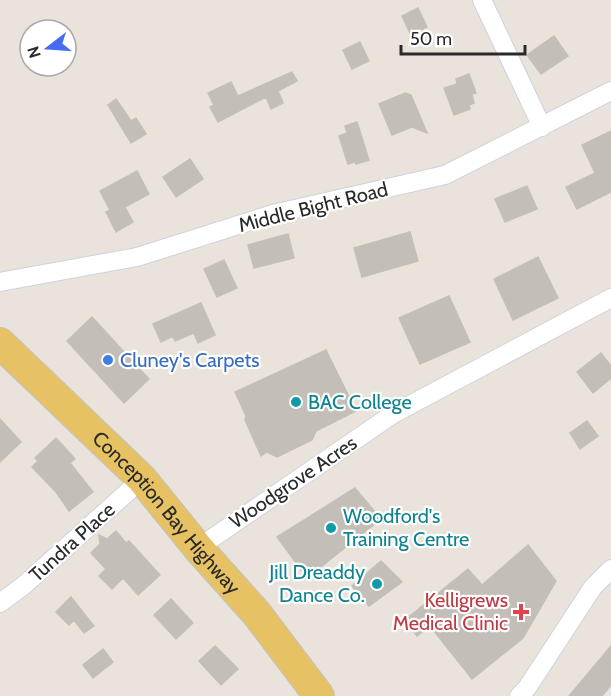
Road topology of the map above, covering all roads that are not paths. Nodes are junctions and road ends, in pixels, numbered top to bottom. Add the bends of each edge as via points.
1 (482, 0) edge
2 (611, 91) edge
3 (542, 127) junction
4 (0, 282) edge
5 (611, 298) edge
6 (0, 343) edge
7 (142, 479) junction
8 (198, 548) junction
9 (611, 569) edge
10 (0, 603) edge
11 (319, 696) edge
12 (519, 696) edge

1 - 3 street
2 - 3 street, Middle Bight Road
3 - 4 street, Middle Bight Road via 445,175 273,214 137,257
5 - 8 street, Woodgrove Acres via 393,414
6 - 7 main road, Conception Bay Highway
7 - 8 main road, Conception Bay Highway
7 - 10 street, Tundra Place
8 - 11 main road, Conception Bay Highway via 257,614
9 - 12 street via 593,587

